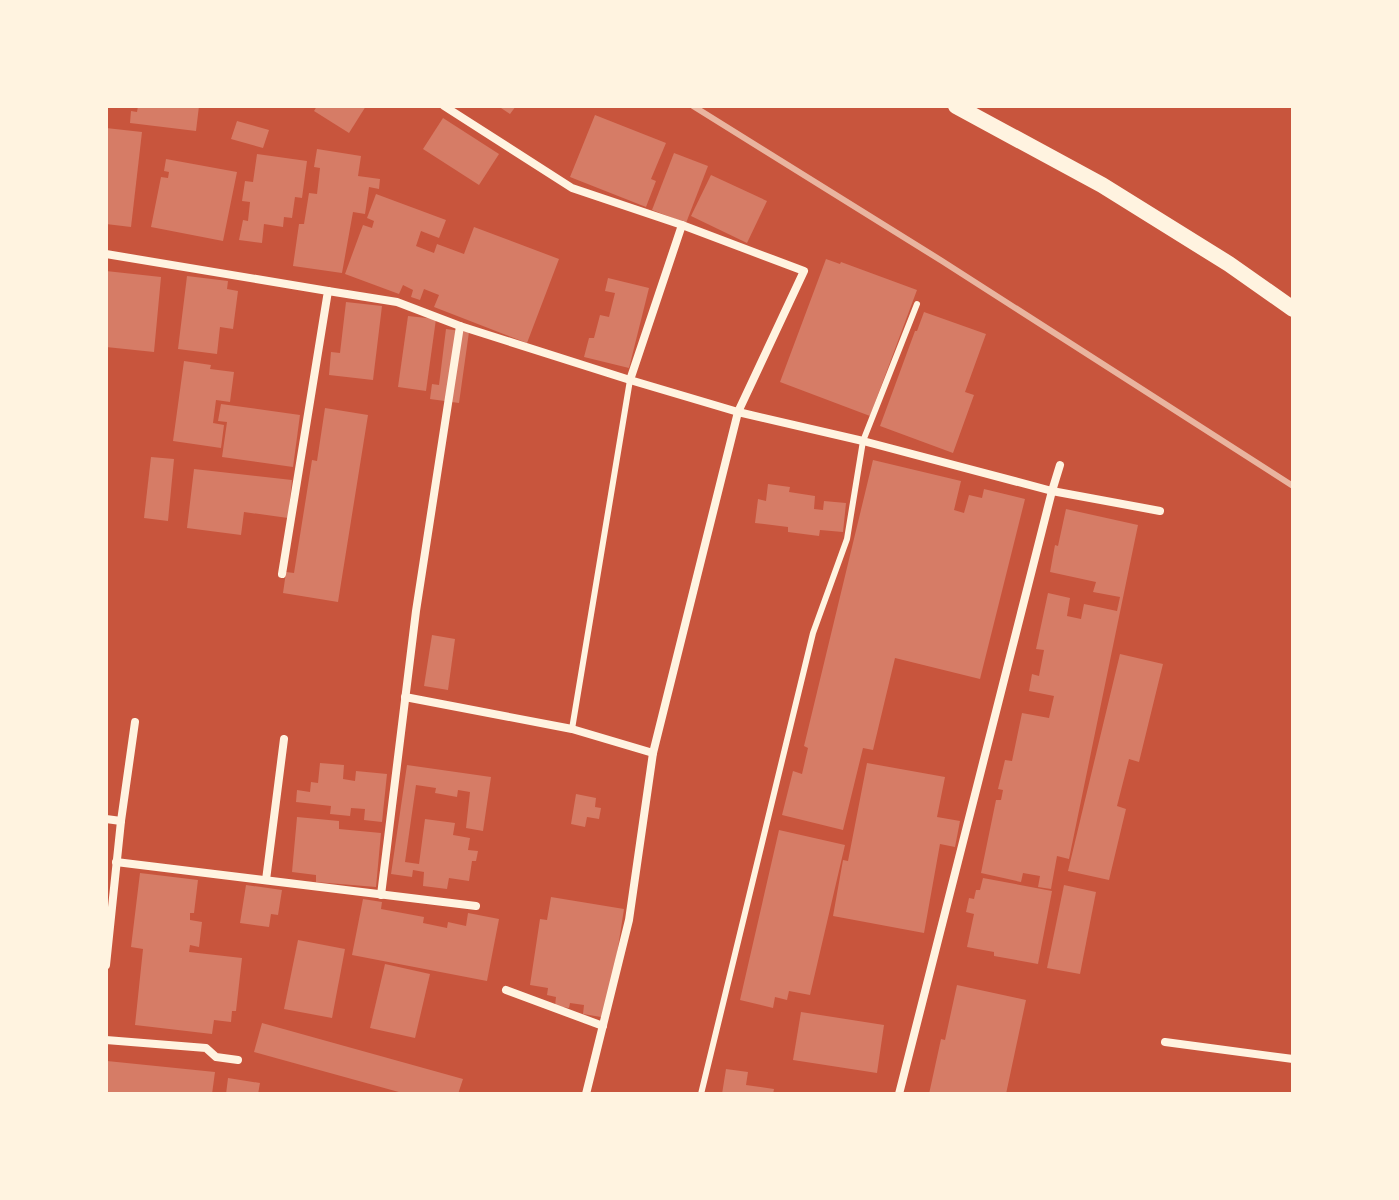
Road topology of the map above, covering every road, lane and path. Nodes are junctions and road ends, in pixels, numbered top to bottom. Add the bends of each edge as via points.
1 (444, 106) edge
2 (956, 106) edge
3 (682, 225) junction
4 (106, 254) edge
5 (328, 291) junction
6 (917, 304) dead end
7 (1293, 309) edge
8 (460, 326) junction
9 (630, 380) junction
10 (738, 412) junction
11 (863, 441) junction
12 (1060, 465) dead end
13 (1052, 491) junction
14 (1160, 511) dead end
15 (282, 574) dead end
16 (405, 697) junction
17 (135, 722) dead end
18 (572, 729) junction
19 (284, 739) dead end
20 (653, 753) junction
21 (106, 819) edge
22 (121, 821) junction
23 (116, 862) junction
24 (266, 880) junction
25 (381, 895) junction
26 (476, 906) dead end
27 (106, 965) edge
28 (506, 990) dead end
29 (603, 1026) junction
30 (106, 1040) edge
31 (1165, 1042) dead end
32 (1293, 1059) edge
33 (238, 1060) dead end
34 (586, 1094) edge
35 (701, 1094) edge
36 (899, 1094) edge

1 - 3 street via 572,188
2 - 7 main road via 1102,185
3 - 9 street
3 - 10 street via 804,271
4 - 5 street
5 - 8 street via 397,302
5 - 15 street
6 - 11 lane
8 - 9 street
8 - 16 street
9 - 10 street
9 - 18 lane
10 - 11 street
10 - 20 street
11 - 13 street
11 - 35 lane via 847,539 813,633
12 - 13 street
13 - 14 street
13 - 36 street
16 - 18 street
16 - 25 street
17 - 22 street
18 - 20 street
19 - 24 street
20 - 29 street via 629,920
21 - 22 street
22 - 23 street
23 - 24 street
23 - 27 street
24 - 25 street
25 - 26 street
28 - 29 street
29 - 34 street
30 - 33 street via 206,1048 216,1057
31 - 32 street

